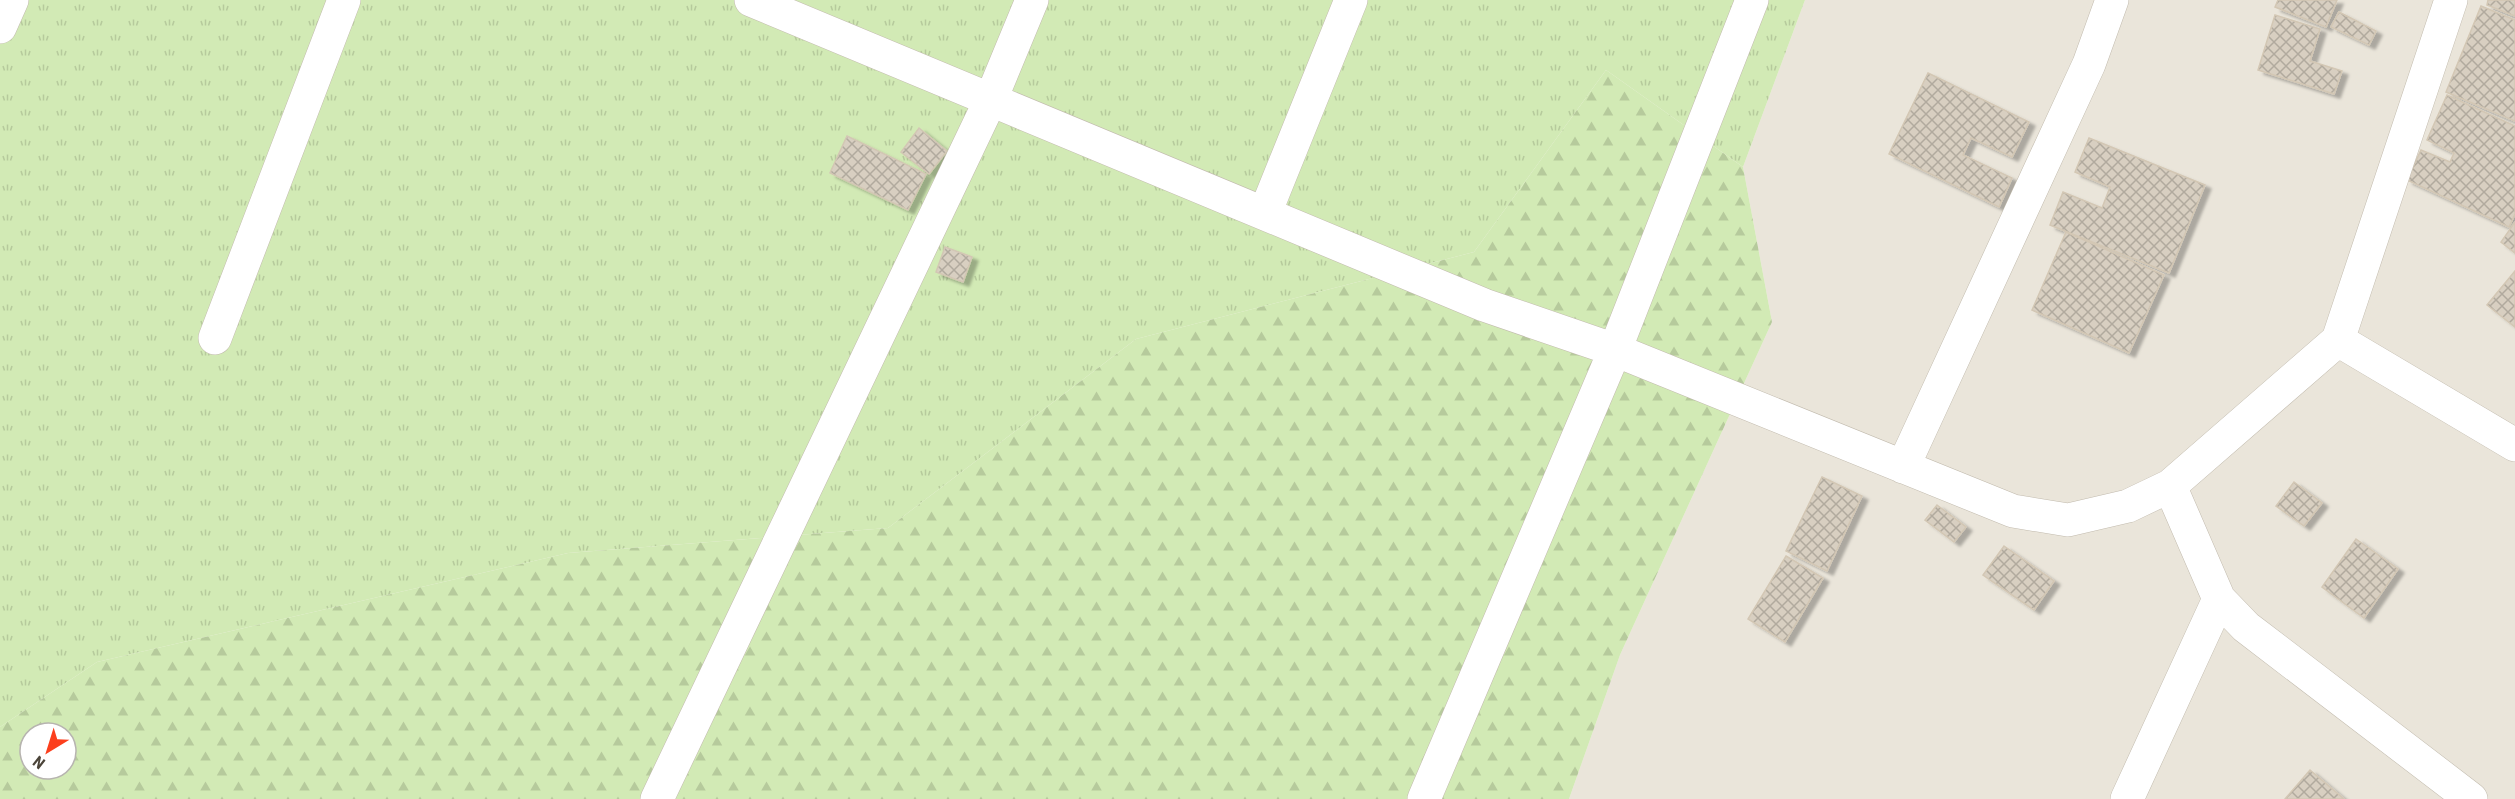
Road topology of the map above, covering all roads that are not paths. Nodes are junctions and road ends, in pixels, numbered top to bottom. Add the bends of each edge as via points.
1 (12, 0) edge
2 (344, 0) edge
3 (751, 0) edge
4 (1032, 0) edge
5 (1351, 0) edge
6 (1752, 0) edge
7 (2112, 0) edge
8 (2451, 0) edge
9 (0, 27) edge
10 (991, 99) junction
11 (1265, 213) junction
12 (215, 338) dead end
13 (2338, 339) junction
14 (1615, 350) junction
15 (2515, 445) edge
16 (1903, 467) junction
17 (2170, 486) junction
18 (2219, 600) junction
19 (657, 799) edge
20 (1424, 799) edge
21 (2127, 799) edge
22 (2471, 799) edge

1 - 9 street
2 - 12 street
3 - 10 street
4 - 10 street
5 - 11 street
6 - 14 street
7 - 16 street via 2089,64
8 - 13 street
10 - 11 street
10 - 19 street
11 - 14 street via 1484,305
13 - 15 street
13 - 17 street
14 - 16 street
14 - 20 street
16 - 17 street via 2013,511 2068,520 2127,506
17 - 18 street
18 - 21 street
18 - 22 street via 2246,627

